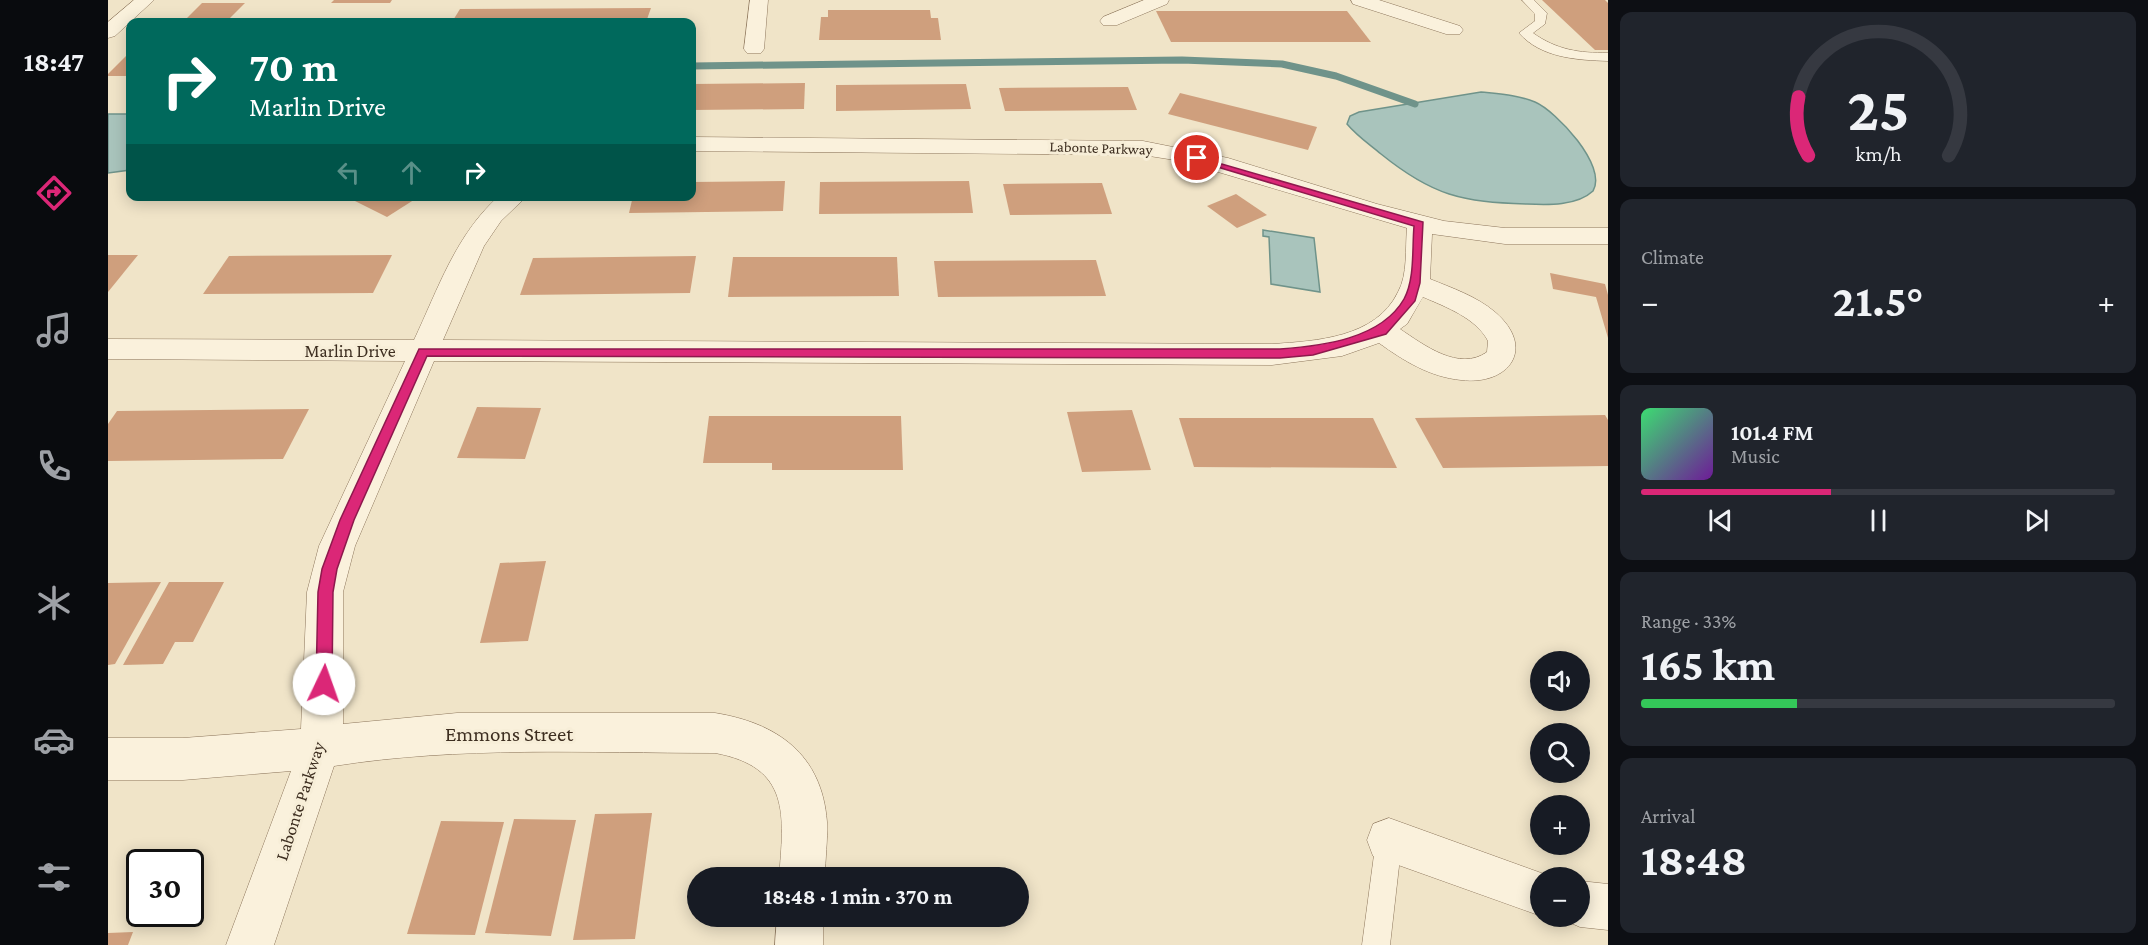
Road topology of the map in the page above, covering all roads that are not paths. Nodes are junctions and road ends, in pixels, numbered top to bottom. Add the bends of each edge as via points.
1 (145, 0) edge
2 (759, 0) edge
3 (1160, 0) edge
4 (1360, 0) edge
5 (1528, 0) edge
6 (1110, 21) dead end
7 (1453, 30) dead end
8 (108, 32) edge
9 (754, 49) dead end
10 (1608, 57) edge
11 (696, 144) edge
12 (509, 201) edge
13 (1419, 224) junction
14 (1608, 236) edge
15 (1414, 283) junction
16 (1382, 331) junction
17 (108, 350) edge
18 (423, 352) junction
19 (319, 748) junction
20 (108, 759) edge
21 (1389, 840) joint
22 (802, 867) edge
23 (1530, 890) edge
24 (1590, 905) edge
25 (1608, 907) edge
26 (800, 927) edge
27 (249, 945) edge
28 (799, 945) edge
29 (1376, 945) edge

1 - 8 street
2 - 9 street
3 - 6 street
4 - 7 street
5 - 10 lane via 1541,14 1541,22 1525,33 1546,49 1576,57
11 - 13 street, Labonte Parkway via 1143,148 1197,158
12 - 18 street, Labonte Parkway via 492,216 471,245
13 - 14 street, Labonte Parkway via 1491,235
13 - 15 street
15 - 16 street via 1409,301
15 - 16 street via 1487,320 1504,345 1504,354 1485,369 1451,368
16 - 18 street, Marlin Drive via 1313,351 1280,353
17 - 18 street, Marlin Drive
18 - 19 street, Labonte Parkway via 329,569
19 - 20 street, Emmons Street via 183,759
19 - 22 street, Emmons Street via 456,733 739,736 771,751 799,793 804,813
19 - 27 street, Labonte Parkway
21 - 23 street
21 - 29 lane
24 - 25 street
26 - 28 street

